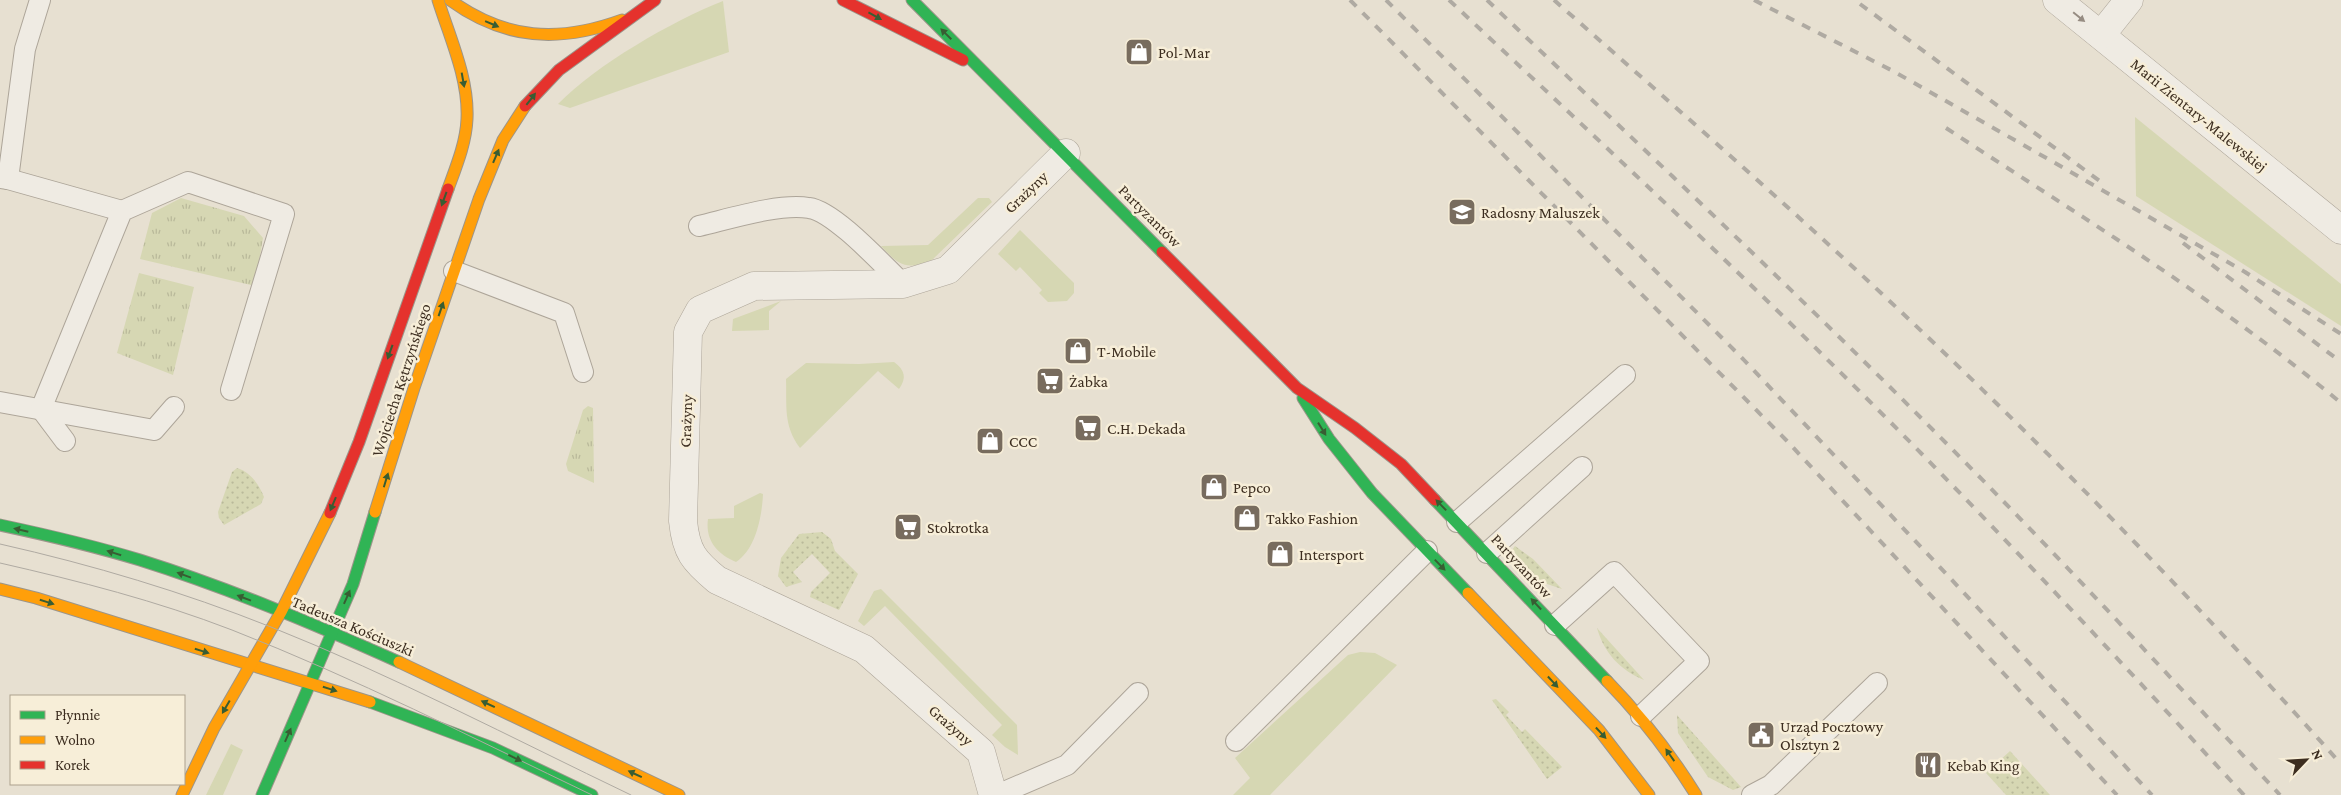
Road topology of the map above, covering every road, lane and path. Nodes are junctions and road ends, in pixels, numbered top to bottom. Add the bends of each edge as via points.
1 (40, 0) edge
2 (438, 0) edge
3 (450, 0) edge
4 (655, 0) edge
5 (843, 0) edge
6 (912, 0) edge
7 (2057, 0) edge
8 (2129, 0) edge
9 (630, 17) junction
10 (2101, 35) junction
11 (980, 68) junction
12 (1066, 153) junction
13 (4, 178) edge
14 (122, 211) junction
15 (699, 226) dead end
16 (2341, 230) edge
17 (454, 271) junction
18 (903, 284) junction
19 (583, 372) dead end
20 (1625, 375) dead end
21 (1297, 388) junction
22 (232, 390) dead end
23 (0, 402) edge
24 (174, 408) dead end
25 (41, 409) junction
26 (65, 440) dead end
27 (1582, 467) dead end
28 (1457, 522) junction
29 (0, 525) edge
30 (1427, 551) junction
31 (1487, 553) junction
32 (0, 589) edge
33 (281, 612) junction
34 (1555, 625) junction
35 (331, 633) junction
36 (250, 665) junction
37 (311, 683) junction
38 (1877, 683) dead end
39 (1138, 693) dead end
40 (1641, 716) junction
41 (1236, 741) dead end
42 (182, 795) edge
43 (262, 795) edge
44 (592, 795) edge
45 (679, 795) edge
46 (992, 795) edge
47 (997, 795) edge
48 (1649, 795) edge
49 (1696, 795) edge
50 (1752, 795) edge

1 - 13 lane via 26,49
2 -> 33 street, Wojciecha Kętrzyńskiego via 464,82 467,119 461,153 359,442 321,534
3 -> 9 street via 475,17 526,34 579,34 605,28
4 - 9 street
5 -> 11 street, Partyzantów
11 -> 6 street, Partyzantów
7 -> 10 street, Marii Zientary-Malewskiej
8 - 10 street
17 -> 9 street, Wojciecha Kętrzyńskiego via 500,147 527,104 559,70
10 - 16 street, Marii Zientary-Malewskiej
11 - 12 street, Partyzantów
12 - 18 street, Grażyny via 948,270
12 - 21 street, Partyzantów
13 - 14 lane
14 - 22 lane via 188,182 284,214
14 - 25 lane
15 - 18 lane via 784,208 810,208 840,224
17 - 19 lane via 564,313
35 -> 17 street, Wojciecha Kętrzyńskiego via 361,561
18 - 46 street, Grażyny via 754,286 700,310 688,332 684,539 696,563 717,580 864,648 981,752
20 - 28 lane
28 -> 21 street, Partyzantów via 1402,464
21 -> 30 street, Partyzantów via 1329,440 1372,493
23 - 25 lane
24 - 25 lane via 154,430
25 - 26 lane
27 - 31 lane
28 - 31 street, Partyzantów
33 -> 29 street, Tadeusza Kościuszki via 44,526
30 - 41 lane
30 -> 48 street, Partyzantów via 1610,744
34 -> 31 street, Partyzantów
32 -> 36 street
33 - 35 street, Tadeusza Kościuszki
33 - 36 street, Wojciecha Kętrzyńskiego
34 - 40 street, Partyzantów
34 - 40 lane via 1614,572 1680,640 1699,661
35 - 37 street, Wojciecha Kętrzyńskiego
45 -> 35 street, Tadeusza Kościuszki
36 - 37 street
36 -> 42 street, Wojciecha Kętrzyńskiego via 214,728
43 -> 37 street, Wojciecha Kętrzyńskiego
37 -> 44 street via 493,748
38 - 50 lane via 1772,785
39 - 47 lane via 1067,766
49 -> 40 street, Partyzantów

